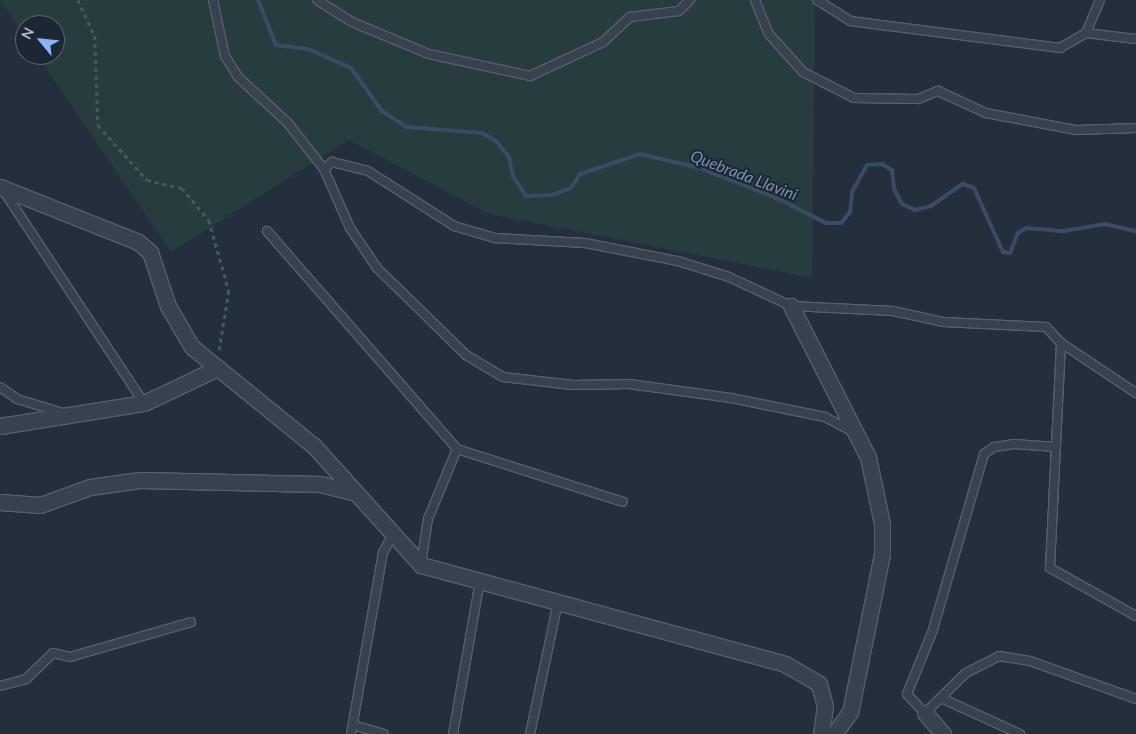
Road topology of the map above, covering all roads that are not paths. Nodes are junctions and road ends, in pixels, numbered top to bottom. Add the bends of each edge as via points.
1 (213, 0) edge
2 (317, 0) edge
3 (690, 0) edge
4 (755, 0) edge
5 (817, 0) edge
6 (1100, 0) edge
7 (1086, 33) junction
8 (1136, 39) edge
9 (1136, 128) edge
10 (324, 169) junction
11 (0, 186) edge
12 (267, 231) dead end
13 (791, 306) junction
14 (1060, 343) junction
15 (216, 369) junction
16 (0, 387) edge
17 (1136, 394) edge
18 (144, 403) junction
19 (74, 415) junction
20 (0, 426) edge
21 (855, 433) junction
22 (1056, 447) junction
23 (457, 449) junction
24 (353, 492) junction
25 (0, 502) edge
26 (623, 502) dead end
27 (392, 536) junction
28 (421, 565) junction
29 (480, 581) junction
30 (558, 600) junction
31 (1136, 616) edge
32 (191, 622) dead end
33 (0, 686) edge
34 (941, 698) junction
35 (1136, 699) edge
36 (925, 713) junction
37 (353, 725) junction
38 (351, 734) edge
39 (384, 734) edge
40 (454, 734) edge
41 (530, 734) edge
42 (821, 734) edge
43 (834, 734) edge
44 (943, 734) edge
45 (1020, 734) edge

1 - 10 lane via 225,56 238,77 287,122
2 - 3 lane via 352,22 429,54 530,76 603,42 630,16 679,11
4 - 9 lane via 768,33 803,72 854,98 918,100 938,91 995,114 1076,130
5 - 7 lane via 850,21 1051,47 1060,48
6 - 7 lane
7 - 8 lane
10 - 13 lane via 332,162 368,171 454,226 495,238 585,243 678,261 729,277
10 - 21 lane via 350,228 377,268 466,355 503,377 573,385 629,384 731,398 826,417
11 - 15 street via 138,242 150,252 180,331
11 - 18 lane
12 - 23 lane
13 - 14 lane via 893,311 943,322 1046,327
13 - 21 street
14 - 17 lane
14 - 22 lane
15 - 18 street
15 - 24 street via 314,446
16 - 19 lane via 16,399
18 - 19 street
19 - 20 street
21 - 43 street via 877,485 882,554 850,712
22 - 31 lane via 1050,568
22 - 36 lane via 1014,444 994,447 984,454 934,630 907,694
23 - 26 lane
23 - 28 lane via 428,519
24 - 25 street via 320,484 140,480 90,486 40,505
24 - 27 street
27 - 28 street
27 - 37 lane via 383,553
28 - 29 street
29 - 30 street
29 - 40 lane
30 - 41 lane
30 - 42 street via 742,649 810,676 824,695
32 - 33 lane via 70,657 53,653 26,679
34 - 35 lane via 984,660 1014,656
34 - 36 lane
34 - 45 lane
36 - 44 street
37 - 38 lane
37 - 39 lane

